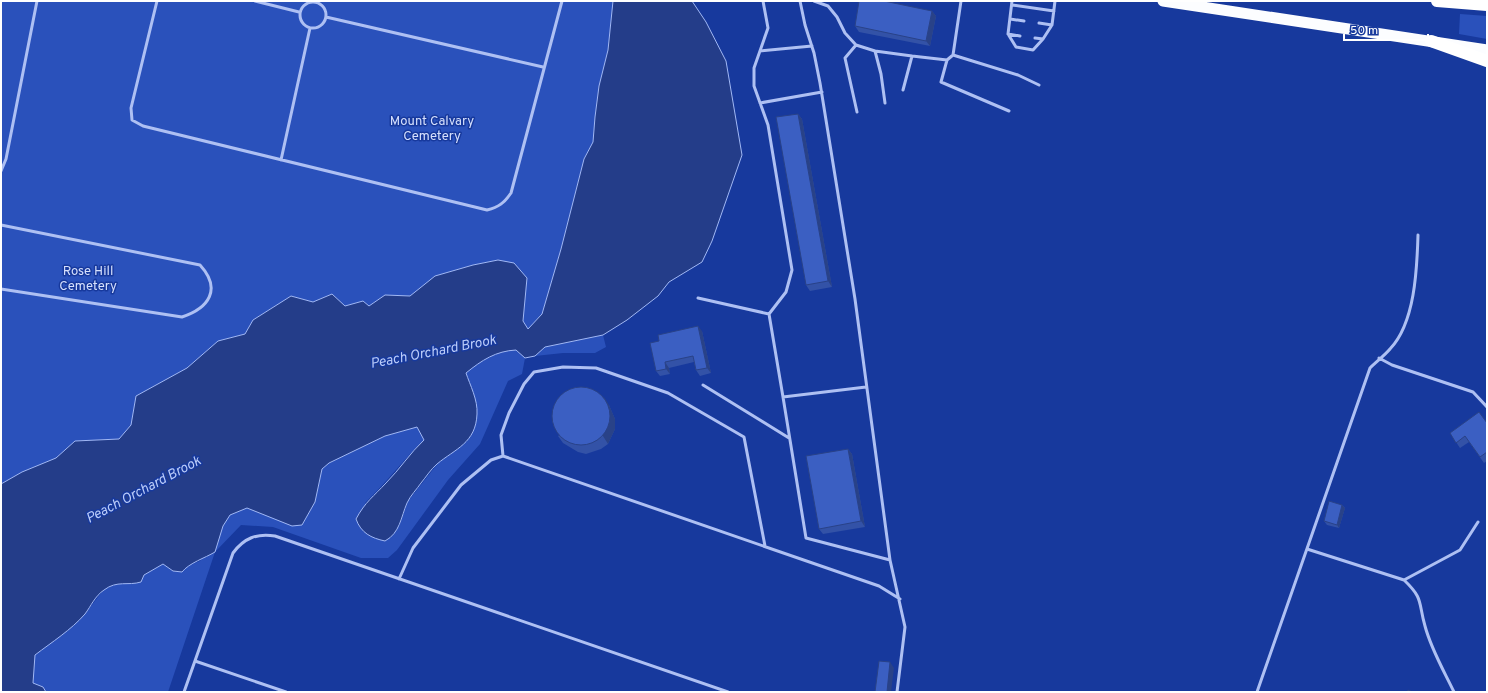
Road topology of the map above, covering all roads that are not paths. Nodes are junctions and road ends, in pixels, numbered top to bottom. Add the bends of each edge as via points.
1 (38, 1) edge
2 (157, 1) edge
3 (255, 1) edge
4 (315, 1) edge
5 (562, 1) edge
6 (763, 1) edge
7 (800, 1) edge
8 (814, 1) edge
9 (961, 1) edge
10 (1055, 1) edge
11 (1163, 1) edge
12 (1438, 1) edge
13 (1012, 3) edge
14 (1487, 5) edge
15 (1054, 11) junction
16 (300, 12) junction
17 (326, 17) junction
18 (1010, 18) junction
19 (1024, 21) dead end
20 (1038, 23) dead end
21 (1052, 25) junction
22 (310, 28) junction
23 (1008, 34) junction
24 (1020, 36) dead end
25 (1035, 38) dead end
26 (1043, 39) junction
27 (1431, 41) junction
28 (856, 45) junction
29 (812, 46) junction
30 (1487, 50) edge
31 (760, 51) junction
32 (875, 52) junction
33 (953, 55) junction
34 (912, 56) junction
35 (947, 60) junction
36 (1487, 61) edge
37 (543, 67) junction
38 (1039, 85) dead end
39 (903, 90) dead end
40 (822, 92) junction
41 (885, 102) dead end
42 (760, 104) junction
43 (1009, 111) dead end
44 (857, 112) dead end
45 (281, 160) junction
46 (1, 171) edge
47 (1, 225) edge
48 (1418, 235) dead end
49 (1, 289) edge
50 (698, 298) dead end
51 (769, 314) junction
52 (1379, 358) junction
53 (703, 385) dead end
54 (866, 387) junction
55 (783, 397) junction
56 (1487, 407) edge
57 (789, 438) junction
58 (503, 456) junction
59 (1478, 522) dead end
60 (765, 546) junction
61 (1307, 549) junction
62 (890, 560) junction
63 (399, 579) junction
64 (1404, 580) junction
65 (900, 599) junction
66 (195, 661) junction
67 (184, 692) edge
68 (286, 692) edge
69 (728, 692) edge
70 (897, 692) edge
71 (1257, 692) edge
72 (1454, 692) edge

1 - 46 lane via 6,159
2 - 45 lane via 131,108 132,120 143,126
3 - 16 lane
4 - 16 lane via 305,3
4 - 17 lane via 324,7
5 - 37 lane
6 - 31 lane via 768,28
7 - 29 lane
8 - 28 lane via 828,6
9 - 33 lane
10 - 15 lane
11 - 27 highway
12 - 14 highway
13 - 15 lane
13 - 18 lane
15 - 21 lane
16 - 22 lane via 302,22
17 - 22 lane via 320,26
17 - 37 lane
18 - 19 lane
18 - 23 lane
20 - 21 lane
21 - 26 lane
22 - 45 lane
23 - 24 lane
23 - 26 lane via 1016,47 1033,50
25 - 26 lane
27 - 30 highway
27 - 36 highway
28 - 32 lane
28 - 44 lane via 845,58
29 - 31 lane
29 - 40 lane
31 - 42 lane via 754,68 754,86
32 - 34 lane
32 - 41 lane
33 - 35 lane
33 - 38 lane via 1018,75
34 - 35 lane
34 - 39 lane
35 - 43 lane via 941,82
37 - 45 lane via 511,193 497,208 487,210
40 - 42 lane
40 - 54 lane via 855,299
42 - 51 lane via 768,125 792,270 786,292
47 - 49 lane via 200,265 208,274 212,286 209,300 195,313 182,317
48 - 52 lane via 1416,282 1410,307 1391,349
50 - 51 lane
51 - 55 lane
52 - 56 lane via 1392,365 1473,392
52 - 61 lane via 1370,368
53 - 57 lane
54 - 55 lane
54 - 62 lane
55 - 57 lane
57 - 62 lane via 806,538
58 - 60 lane
58 - 60 lane via 501,435 509,412 524,384 534,372 563,367 596,368 635,380 668,393 744,437
58 - 63 lane via 491,460 461,485 413,548
59 - 64 lane via 1460,550
60 - 65 lane via 879,586
61 - 64 lane
61 - 71 lane
62 - 65 lane
63 - 66 lane via 275,536 264,534 250,537 232,553
63 - 69 lane
64 - 72 lane via 1416,591 1421,601 1425,626
65 - 70 lane via 905,627
66 - 67 lane
66 - 68 lane

